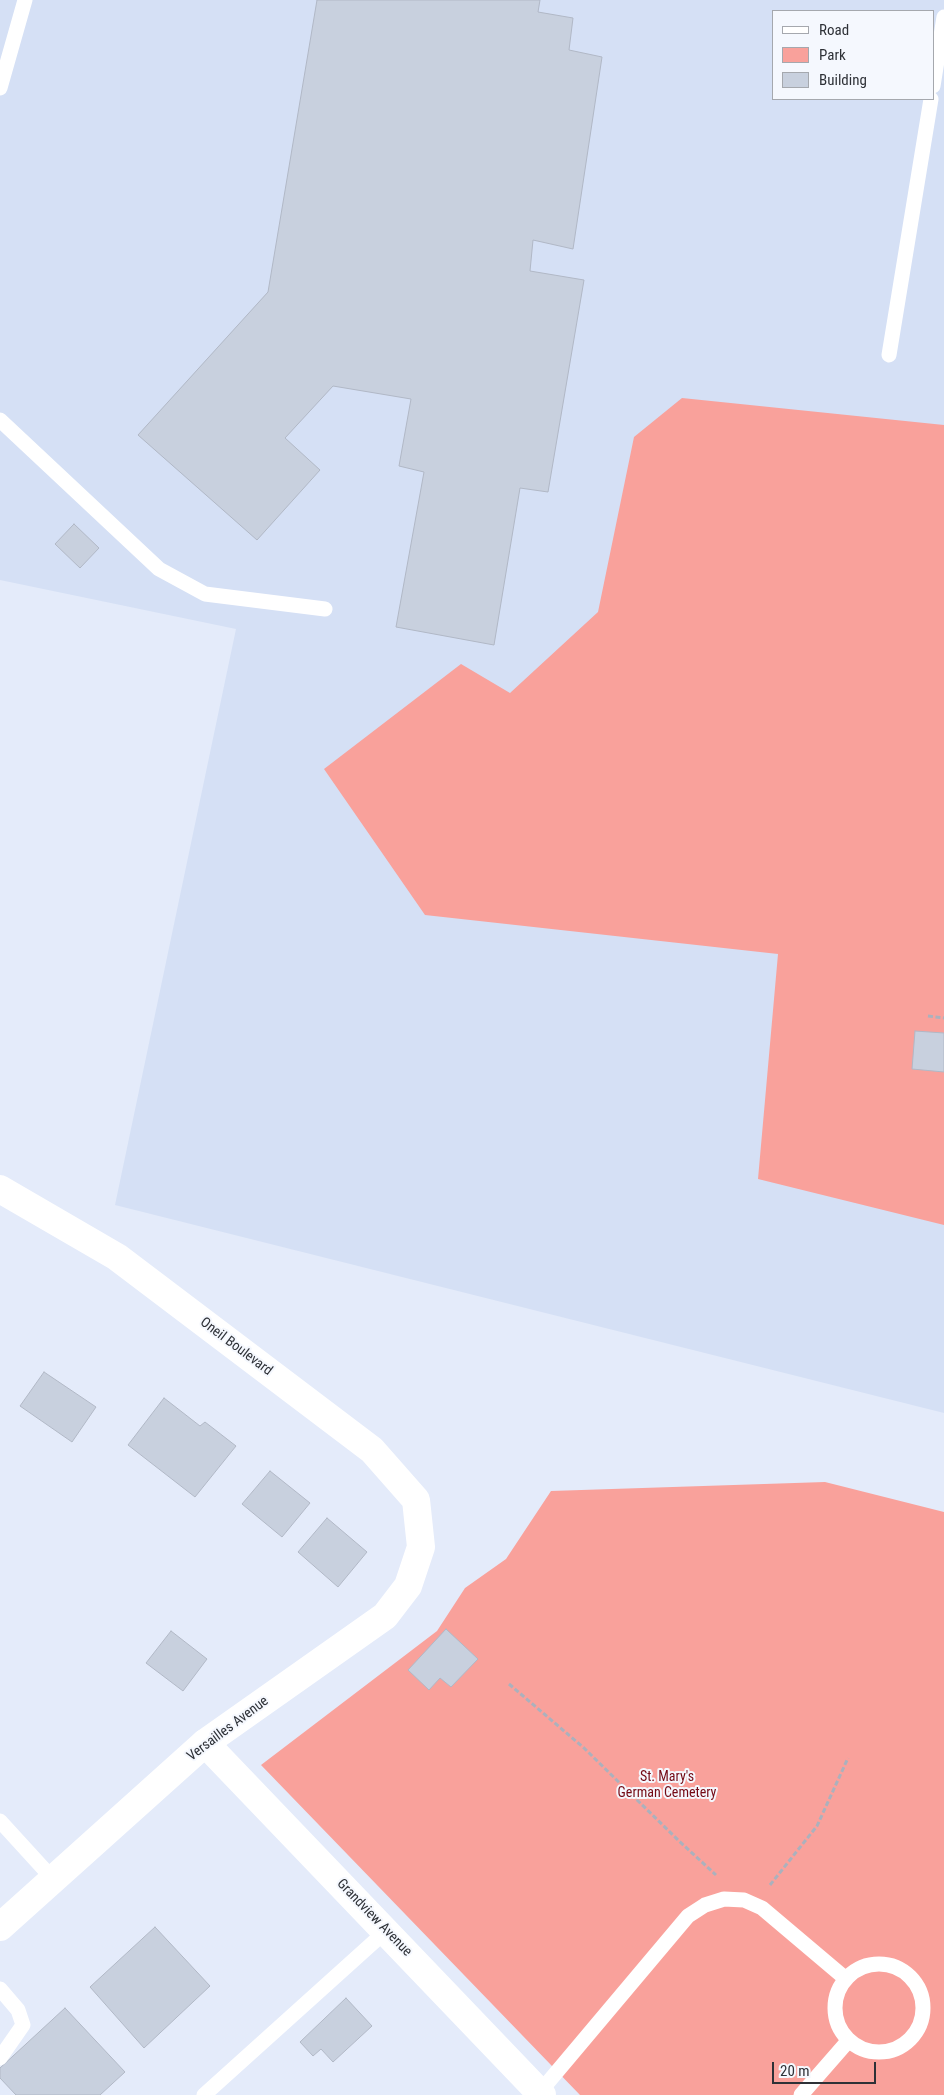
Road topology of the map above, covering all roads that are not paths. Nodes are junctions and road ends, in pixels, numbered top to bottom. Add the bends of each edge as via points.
1 (25, 0) edge
2 (944, 17) edge
3 (934, 80) edge
4 (0, 88) edge
5 (931, 100) edge
6 (889, 355) dead end
7 (0, 420) edge
8 (325, 609) dead end
9 (0, 1190) edge
10 (421, 1547) joint
11 (205, 1743) junction
12 (0, 1821) edge
13 (53, 1879) junction
14 (0, 1927) edge
15 (386, 1930) junction
16 (846, 1979) junction
17 (0, 1989) edge
18 (849, 2040) junction
19 (0, 2058) edge
20 (540, 2094) edge
21 (204, 2095) edge
22 (801, 2095) edge

1 - 4 lane
2 - 3 lane
5 - 6 lane
7 - 8 lane via 159,569 205,594
9 - 10 street, Oneil Boulevard via 116,1257 372,1450 416,1500
10 - 11 street, Versailles Avenue via 408,1586 384,1616
11 - 13 street, Versailles Avenue
11 - 15 street, Grandview Avenue
12 - 13 lane
13 - 14 street, Versailles Avenue
15 - 20 street, Grandview Avenue
15 - 21 lane
16 - 18 lane via 837,1997 836,2017
16 - 18 lane via 857,1969 871,1964 901,1969 920,1990 923,2005 922,2020 915,2034 904,2044 876,2052
16 - 20 lane via 762,1908 749,1902 724,1899 705,1905 688,1916
17 - 19 lane via 18,2010 23,2025
18 - 22 lane

